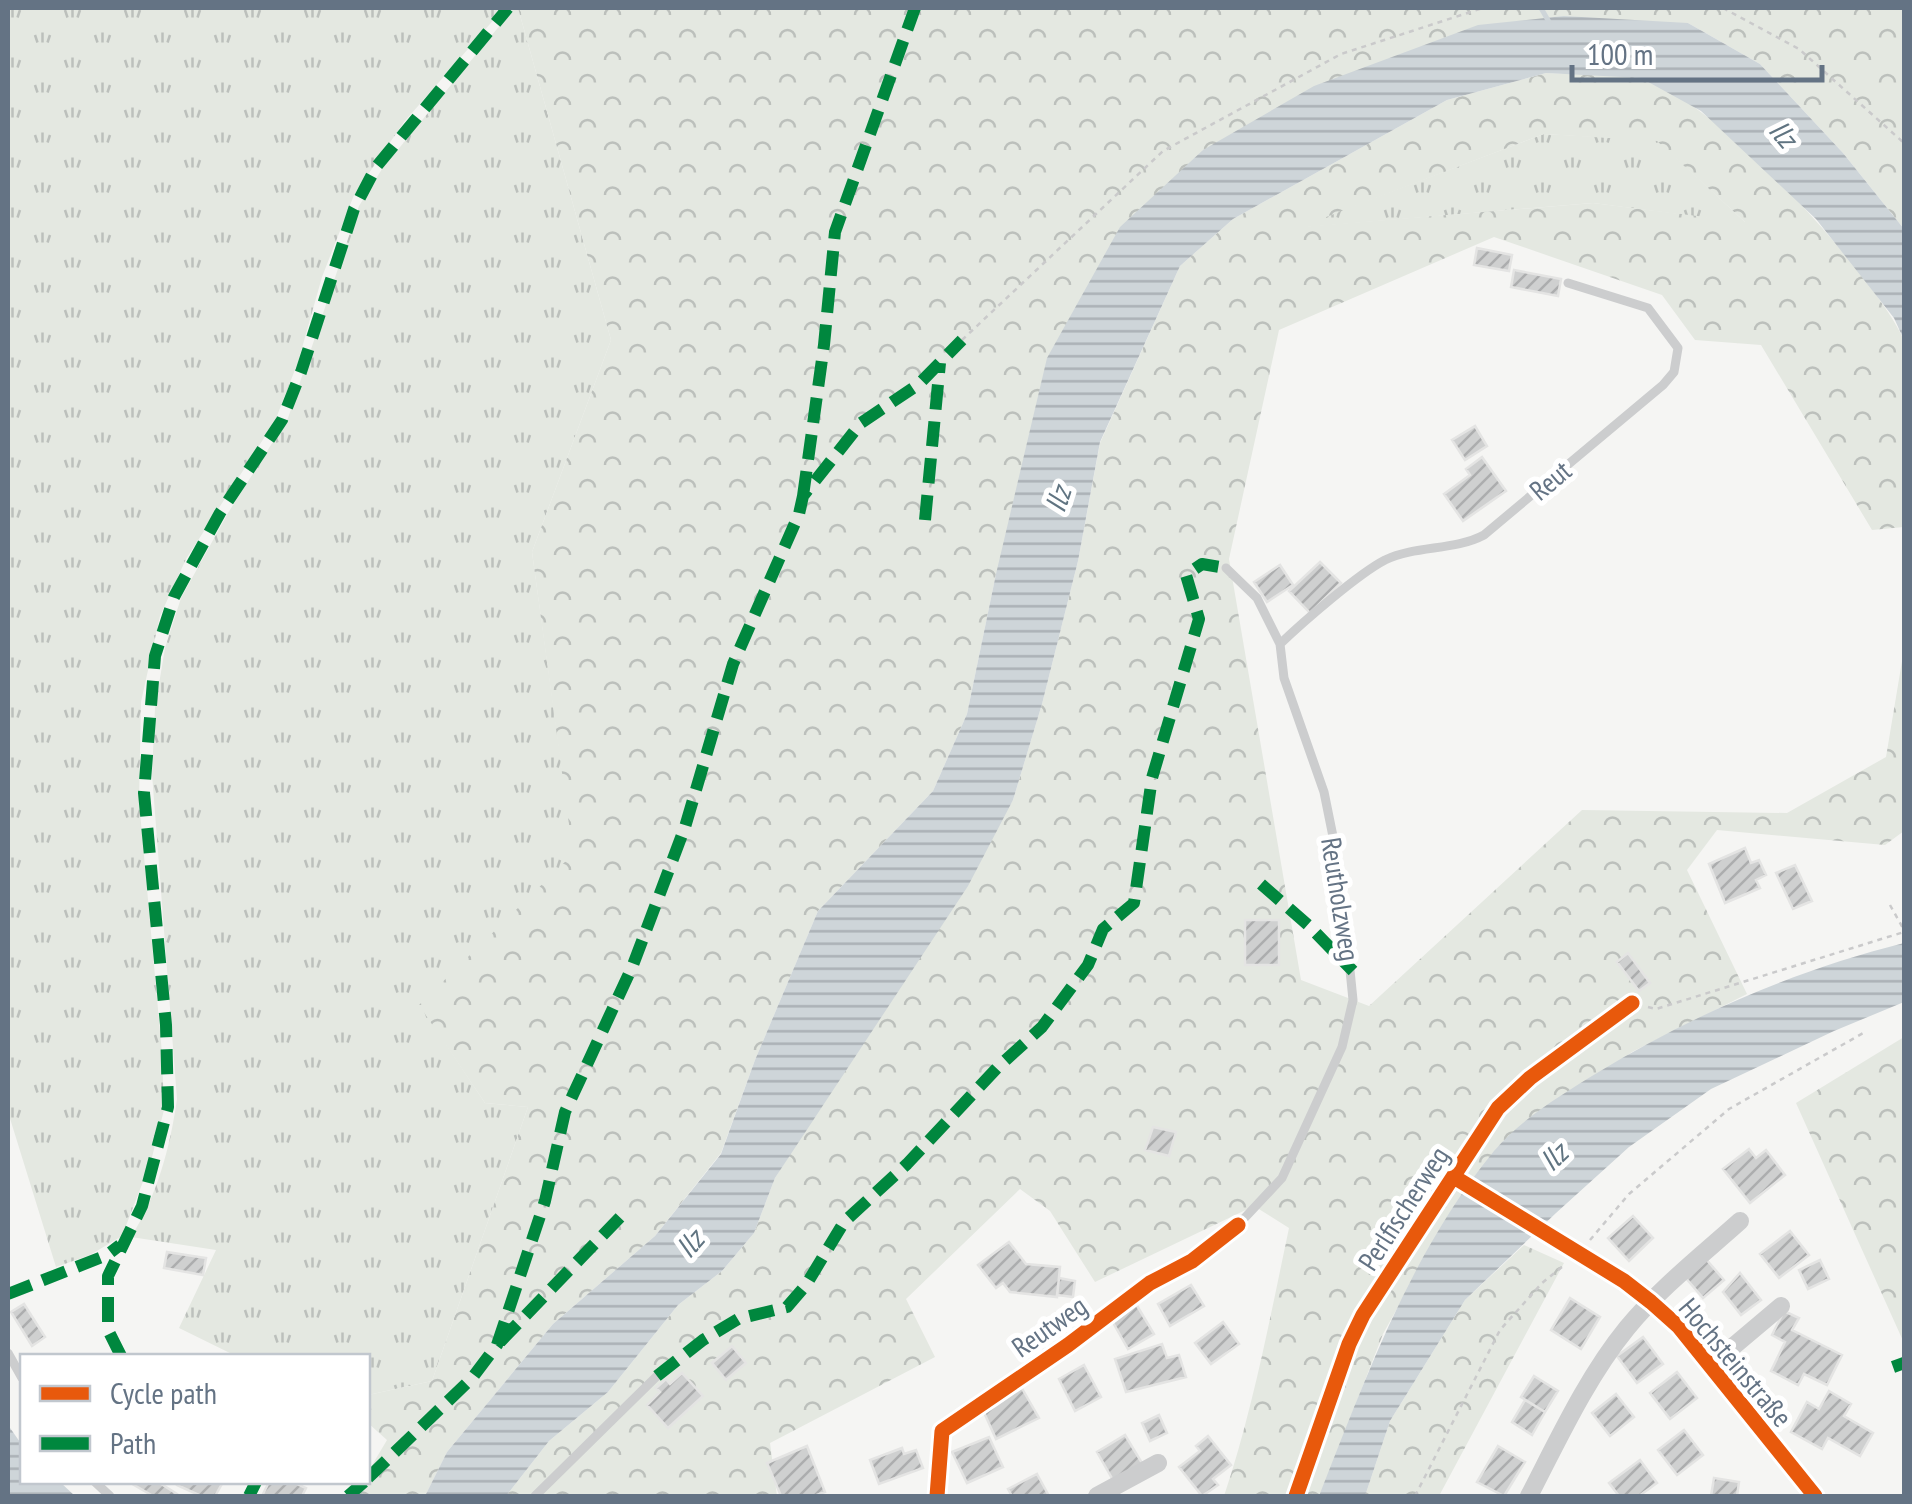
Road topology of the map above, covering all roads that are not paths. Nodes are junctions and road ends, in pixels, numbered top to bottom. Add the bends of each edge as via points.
1 (1568, 283) dead end
2 (1226, 568) dead end
3 (1280, 644) junction
4 (1632, 1003) road end
5 (1460, 1181) junction
6 (1740, 1220) dead end
7 (1238, 1225) joint
8 (1651, 1302) junction
9 (1781, 1306) dead end
10 (1710, 1366) junction
11 (657, 1376) dead end
12 (1158, 1463) dead end
13 (535, 1496) edge
14 (938, 1496) edge
15 (1096, 1496) edge
16 (1296, 1496) edge
17 (1530, 1496) edge
18 (1815, 1496) edge

1 - 3 lane, Reut via 1648,308 1678,348 1674,372 1484,535 1384,560
2 - 3 lane, Reutholzweg via 1257,598
3 - 7 lane, Reutholzweg via 1284,678 1324,792 1353,1000 1342,1047 1282,1178
4 - 5 street, Perlfischerweg via 1498,1108
5 - 8 street, Hochsteinstraße
5 - 16 street, Perlfischerweg via 1412,1238 1348,1344
6 - 8 street
7 - 14 street, Reutweg via 942,1432
8 - 10 street, Hochsteinstraße
8 - 17 street via 1598,1370
9 - 10 street
10 - 18 street, Hochsteinstraße
11 - 13 lane
12 - 15 street

